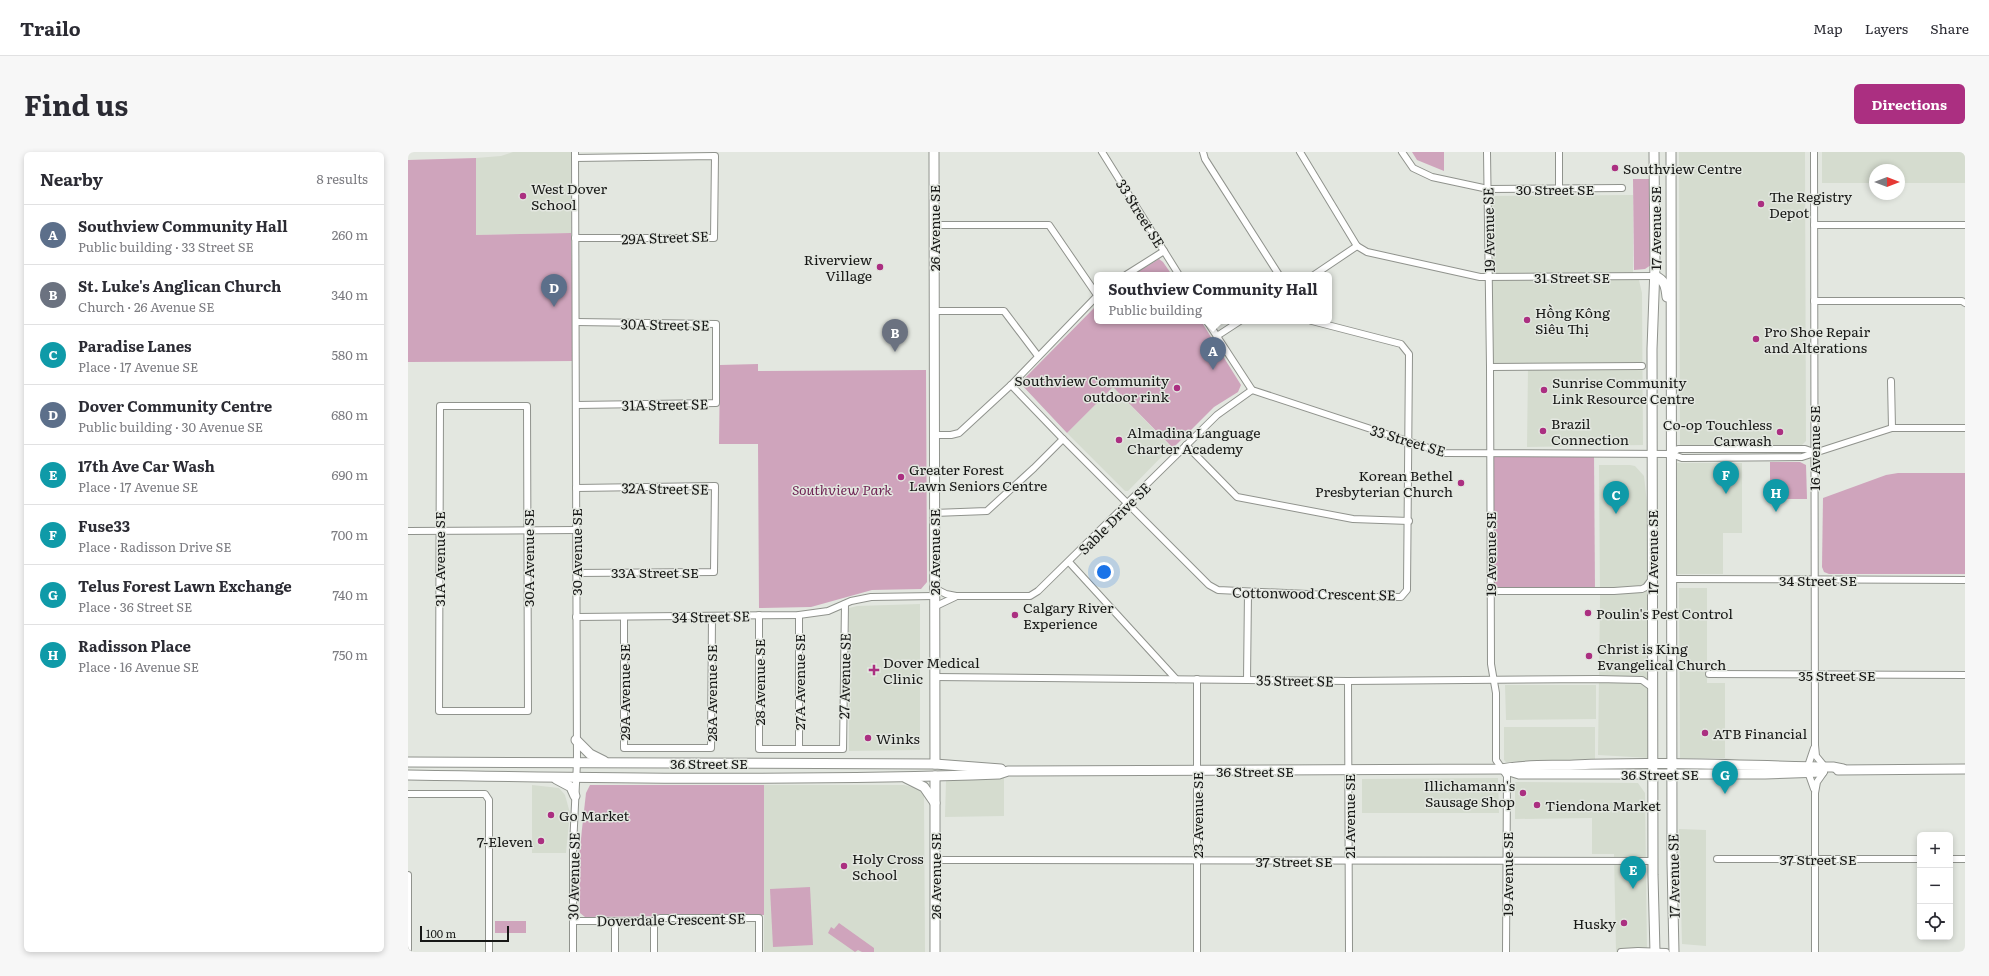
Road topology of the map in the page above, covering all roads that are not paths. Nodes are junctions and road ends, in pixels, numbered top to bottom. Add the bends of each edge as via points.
1 (934, 152) edge
2 (1102, 152) edge
3 (1203, 152) edge
4 (1300, 152) edge
5 (1402, 152) edge
6 (1488, 152) edge
7 (1559, 152) edge
8 (1654, 152) edge
9 (1671, 152) edge
10 (1814, 152) edge
11 (575, 155) edge
12 (1622, 188) dead end
13 (1488, 189) junction
14 (1559, 189) junction
15 (934, 225) junction
16 (1814, 225) junction
17 (1965, 225) edge
18 (576, 238) junction
19 (1358, 246) junction
20 (1164, 251) junction
21 (1131, 272) edge
22 (1177, 272) edge
23 (1277, 272) edge
24 (1319, 272) edge
25 (1655, 276) junction
26 (1489, 277) junction
27 (1094, 291) edge
28 (1094, 298) edge
29 (1814, 301) junction
30 (1965, 303) edge
31 (934, 311) junction
32 (576, 322) junction
33 (1210, 324) edge
34 (1235, 324) edge
35 (1324, 324) edge
36 (1671, 332) junction
37 (1217, 336) junction
38 (1038, 356) junction
39 (716, 364) joint
40 (1642, 366) dead end
41 (1490, 367) junction
42 (1891, 382) dead end
43 (1011, 385) junction
44 (1252, 390) junction
45 (484, 405) joint
46 (576, 405) junction
47 (1892, 428) junction
48 (1965, 428) edge
49 (934, 435) junction
50 (1063, 439) junction
51 (1409, 442) junction
52 (1186, 445) junction
53 (1814, 452) junction
54 (1652, 454) junction
55 (1671, 454) junction
56 (1489, 455) junction
57 (576, 488) junction
58 (1127, 504) junction
59 (934, 513) junction
60 (1409, 521) junction
61 (714, 528) joint
62 (439, 530) junction
63 (528, 530) junction
64 (576, 530) junction
65 (408, 531) edge
66 (1069, 562) junction
67 (576, 573) junction
68 (1652, 579) junction
69 (1671, 579) junction
70 (1814, 580) junction
71 (1965, 580) edge
72 (1490, 591) junction
73 (934, 592) junction
74 (1248, 592) junction
75 (956, 596) junction
76 (845, 604) junction
77 (934, 607) junction
78 (759, 615) junction
79 (798, 615) junction
80 (624, 616) junction
81 (712, 616) junction
82 (576, 617) junction
83 (1709, 674) dead end
84 (1815, 674) junction
85 (1965, 675) edge
86 (934, 677) junction
87 (1176, 679) junction
88 (1197, 679) junction
89 (1247, 680) junction
90 (1493, 680) junction
91 (1348, 681) junction
92 (1653, 688) junction
93 (485, 710) joint
94 (576, 740) junction
95 (1814, 745) junction
96 (667, 748) joint
97 (799, 749) junction
98 (408, 762) edge
99 (577, 762) junction
100 (607, 763) junction
101 (935, 764) junction
102 (1653, 764) junction
103 (1672, 764) junction
104 (1502, 769) junction
105 (1808, 769) junction
106 (1824, 769) junction
107 (1965, 769) edge
108 (1348, 770) junction
109 (1008, 771) junction
110 (1197, 771) junction
111 (1653, 774) junction
112 (1672, 774) junction
113 (408, 775) edge
114 (901, 776) junction
115 (935, 776) junction
116 (551, 777) junction
117 (577, 778) junction
118 (1815, 793) junction
119 (408, 794) edge
120 (575, 796) junction
121 (935, 803) junction
122 (1717, 859) dead end
123 (1815, 859) junction
124 (1917, 859) edge
125 (1953, 859) edge
126 (1965, 859) edge
127 (935, 860) junction
128 (1197, 861) junction
129 (1349, 861) junction
130 (1507, 861) junction
131 (1653, 861) junction
132 (408, 875) edge
133 (573, 921) junction
134 (615, 921) junction
135 (654, 921) junction
136 (408, 949) edge
137 (488, 952) edge
138 (573, 952) edge
139 (615, 952) edge
140 (654, 952) edge
141 (759, 952) edge
142 (935, 952) edge
143 (1197, 952) edge
144 (1349, 952) edge
145 (1506, 952) edge
146 (1621, 952) edge
147 (1655, 952) edge
148 (1666, 952) edge
149 (1674, 952) edge
150 (1815, 952) edge

1 - 15 main road, 26 Avenue SE
2 - 20 street, 33 Street SE
3 - 23 street
4 - 19 street
5 - 13 street, 30 Street SE via 1413,168 1432,177
6 - 13 street, 19 Avenue SE
7 - 14 street
8 - 25 main road, 17 Avenue SE
9 - 36 main road, 17 Avenue SE
10 - 16 street, 16 Avenue SE
11 - 18 street, 30 Avenue SE
11 - 18 street, 29A Street SE via 715,156 714,238
12 - 14 street, 30 Street SE
13 - 14 street, 30 Street SE
13 - 26 street, 19 Avenue SE
15 - 27 street via 1049,225
15 - 31 main road, 26 Avenue SE
16 - 17 street
16 - 29 street, 16 Avenue SE
18 - 32 street, 30 Avenue SE
19 - 24 street
19 - 26 street, 31 Street SE via 1367,252
20 - 21 street
20 - 22 street, 33 Street SE
25 - 26 street, 31 Street SE
25 - 36 main road via 1661,279 1666,288 1667,322
25 - 54 main road, 17 Avenue SE via 1652,327
26 - 41 street, 19 Avenue SE
28 - 38 street
29 - 30 street
29 - 53 street, 16 Avenue SE
31 - 38 street via 1004,311
31 - 49 main road, 26 Avenue SE
32 - 39 street, 30A Street SE via 716,324
32 - 46 street, 30 Avenue SE
33 - 37 street
34 - 37 street
35 - 51 street, Cottonwood Crescent SE via 1401,344 1409,354
36 - 55 main road, 17 Avenue SE
37 - 44 street
38 - 43 street
39 - 46 street, 31A Street SE via 716,403
40 - 41 street
41 - 56 street, 19 Avenue SE
42 - 47 street
43 - 49 street via 958,433
43 - 50 street, Cottonwood Crescent SE
44 - 51 street, 33 Street SE
44 - 52 street, Sable Drive SE via 1217,415
45 - 62 street, 31A Avenue SE via 440,406
45 - 63 street, 30A Avenue SE via 528,406
46 - 57 street, 30 Avenue SE
47 - 48 street
47 - 53 street
49 - 59 main road, 26 Avenue SE
50 - 58 street, Cottonwood Crescent SE
50 - 59 street via 987,511
51 - 56 street, 33 Street SE via 1444,453
51 - 60 street, Cottonwood Crescent SE
52 - 58 street, Sable Drive SE
52 - 60 street via 1237,497 1353,519
53 - 55 street via 1805,456 1767,458 1682,458
53 - 55 street via 1805,449 1678,449
53 - 70 street, 16 Avenue SE
54 - 55 street, 33 Street SE
54 - 56 street, 33 Street SE
54 - 68 main road, 17 Avenue SE
55 - 69 main road, 17 Avenue SE
56 - 72 street, 19 Avenue SE
57 - 61 street, 32A Street SE via 714,486
57 - 64 street, 30 Avenue SE
58 - 66 street, Sable Drive SE
58 - 74 street, Cottonwood Crescent SE via 1209,585 1218,590
59 - 73 main road, 26 Avenue SE
60 - 74 street, Cottonwood Crescent SE via 1407,590 1401,597
61 - 67 street, 33A Street SE via 714,572
62 - 63 street
62 - 65 street
62 - 93 street, 31A Avenue SE via 439,711
63 - 64 street
63 - 93 street, 30A Avenue SE via 528,711
64 - 67 street, 30 Avenue SE
66 - 75 street, Sable Drive SE via 1030,596
66 - 87 street
67 - 82 street, 30 Avenue SE
68 - 72 street via 1642,589
68 - 92 main road, 17 Avenue SE
69 - 70 street, 34 Street SE
69 - 103 main road, 17 Avenue SE
70 - 71 street, 34 Street SE
70 - 84 street, 16 Avenue SE
72 - 90 street, 19 Avenue SE
73 - 75 street, Sable Drive SE
73 - 76 street, Sable Drive SE via 871,597
73 - 77 main road, 26 Avenue SE
74 - 89 street
75 - 77 street, Sable Drive SE
76 - 79 street, 34 Street SE via 828,611
76 - 97 street, 27 Avenue SE via 843,749
77 - 86 main road, 26 Avenue SE
78 - 79 street, 34 Street SE
78 - 81 street, 34 Street SE
78 - 97 street, 28 Avenue SE via 759,749
79 - 97 street, 27A Avenue SE
80 - 81 street, 34 Street SE
80 - 82 street, 34 Street SE
80 - 96 street, 29A Avenue SE via 624,748
81 - 96 street, 28A Avenue SE via 711,748
82 - 94 street, 30 Avenue SE
83 - 84 street, 35 Street SE
84 - 85 street, 35 Street SE
84 - 95 street, 16 Avenue SE
86 - 87 street, 35 Street SE
86 - 101 main road, 26 Avenue SE
87 - 88 street, 35 Street SE
88 - 89 street, 35 Street SE
88 - 110 street, 23 Avenue SE
89 - 91 street, 35 Street SE
90 - 91 street, 35 Street SE
90 - 92 street, 35 Street SE via 1642,680
90 - 104 street, 19 Avenue SE via 1496,693 1496,760
91 - 108 street, 21 Avenue SE
92 - 102 main road, 17 Avenue SE
94 - 99 street, 30 Avenue SE
94 - 100 main road via 590,754
95 - 105 street, 16 Avenue SE
95 - 106 street, 16 Avenue SE via 1816,756
98 - 99 main road, 36 Street SE
99 - 100 main road, 36 Street SE
99 - 117 street, 30 Avenue SE
100 - 101 main road, 36 Street SE
101 - 109 main road, 36 Street SE
101 - 115 street, 26 Avenue SE
102 - 103 main road, 36 Street SE
102 - 104 main road, 36 Street SE via 1522,765
102 - 111 main road, 17 Avenue SE
103 - 105 main road, 36 Street SE
103 - 112 main road, 17 Avenue SE
104 - 108 main road, 36 Street SE
104 - 111 main road, 36 Street SE via 1519,774
104 - 130 street, 19 Avenue SE via 1507,776
105 - 106 main road, 36 Street SE
105 - 112 main road, 36 Street SE
105 - 118 street
106 - 107 main road, 36 Street SE
106 - 118 street
108 - 110 main road, 36 Street SE
108 - 129 street, 21 Avenue SE
109 - 110 main road, 36 Street SE
109 - 115 main road, 36 Street SE via 999,774
110 - 128 street, 23 Avenue SE
111 - 112 main road, 36 Street SE
111 - 131 main road, 17 Avenue SE
112 - 149 main road, 17 Avenue SE
113 - 116 main road, 36 Street SE
114 - 115 main road, 36 Street SE
114 - 117 main road, 36 Street SE
114 - 121 main road via 924,787
115 - 121 main road, 26 Avenue SE
116 - 117 main road, 36 Street SE
116 - 120 main road via 566,783
117 - 120 street, 30 Avenue SE
118 - 123 street
119 - 137 street via 485,794 489,800
120 - 133 street, 30 Avenue SE
121 - 127 main road, 26 Avenue SE
122 - 123 street, 37 Street SE
123 - 124 street, 37 Street SE
123 - 150 street
125 - 126 street
127 - 128 street, 37 Street SE
127 - 142 main road, 26 Avenue SE
128 - 129 street, 37 Street SE
128 - 143 street, 23 Avenue SE
129 - 130 street, 37 Street SE
129 - 144 street, 21 Avenue SE
130 - 131 street, 37 Street SE
130 - 145 street, 19 Avenue SE
131 - 147 main road, 17 Avenue SE
132 - 136 street
133 - 134 street, Doverdale Crescent SE
133 - 138 street, 30 Avenue SE
134 - 135 street, Doverdale Crescent SE
134 - 139 street
135 - 140 street
135 - 141 street, Doverdale Crescent SE via 660,918 759,918
146 - 147 street
147 - 148 street

